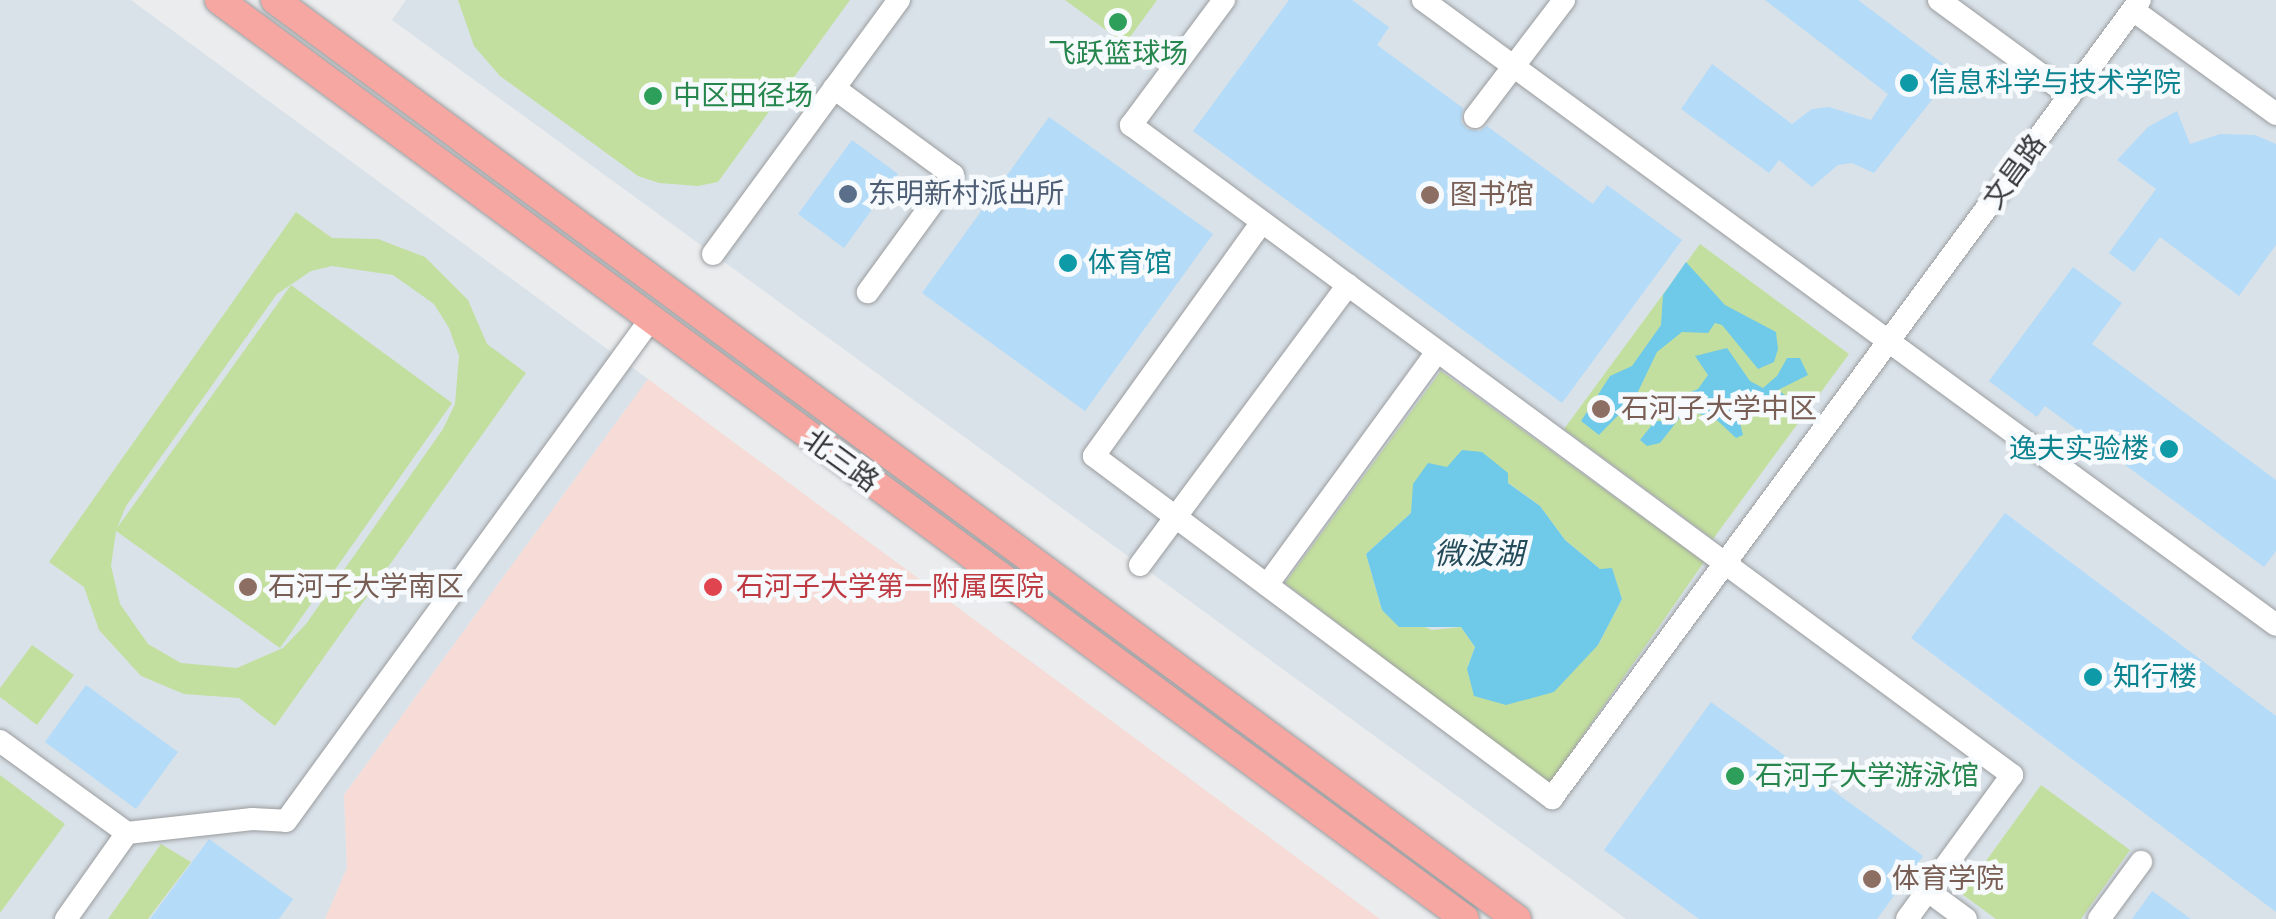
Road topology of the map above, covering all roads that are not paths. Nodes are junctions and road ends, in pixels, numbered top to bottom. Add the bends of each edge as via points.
1 (218, 0) edge
2 (275, 0) edge
3 (899, 0) edge
4 (1224, 0) edge
5 (1423, 0) edge
6 (1564, 0) edge
7 (1939, 0) edge
8 (2137, 5) edge
9 (1514, 66) junction
10 (834, 88) junction
11 (2070, 96) junction
12 (2276, 114) edge
13 (1475, 117) dead end
14 (1262, 222) junction
15 (712, 254) dead end
16 (1348, 286) junction
17 (868, 292) dead end
18 (650, 320) junction
19 (1890, 344) junction
20 (1438, 352) junction
21 (1176, 517) junction
22 (1722, 562) junction
23 (1140, 565) dead end
24 (1267, 585) junction
25 (2276, 625) edge
26 (0, 741) edge
27 (127, 832) junction
28 (2141, 862) dead end
29 (1928, 891) junction
30 (66, 919) edge
31 (1465, 919) edge
32 (1517, 919) edge
33 (1908, 919) edge
34 (1966, 919) edge
35 (2100, 919) edge

1 - 18 main road, 北三路
2 - 32 main road, 北三路
3 - 10 street
4 - 14 street via 1130,125
5 - 9 street
6 - 9 street
7 - 11 street
8 - 11 street, 文昌路
8 - 12 street
9 - 13 street
9 - 19 street
10 - 15 street
10 - 17 street via 953,175
11 - 19 street, 文昌路
14 - 16 street
14 - 21 street via 1094,456
16 - 20 street
16 - 21 street
18 - 27 street via 286,821
18 - 31 main road, 北三路
19 - 22 street, 文昌路
19 - 25 street
20 - 22 street
20 - 24 street
21 - 23 street
21 - 24 street
22 - 24 street, 文昌路 via 1552,798
22 - 29 street via 2012,775
26 - 27 street
27 - 30 street
28 - 35 street
29 - 33 street
29 - 34 street

